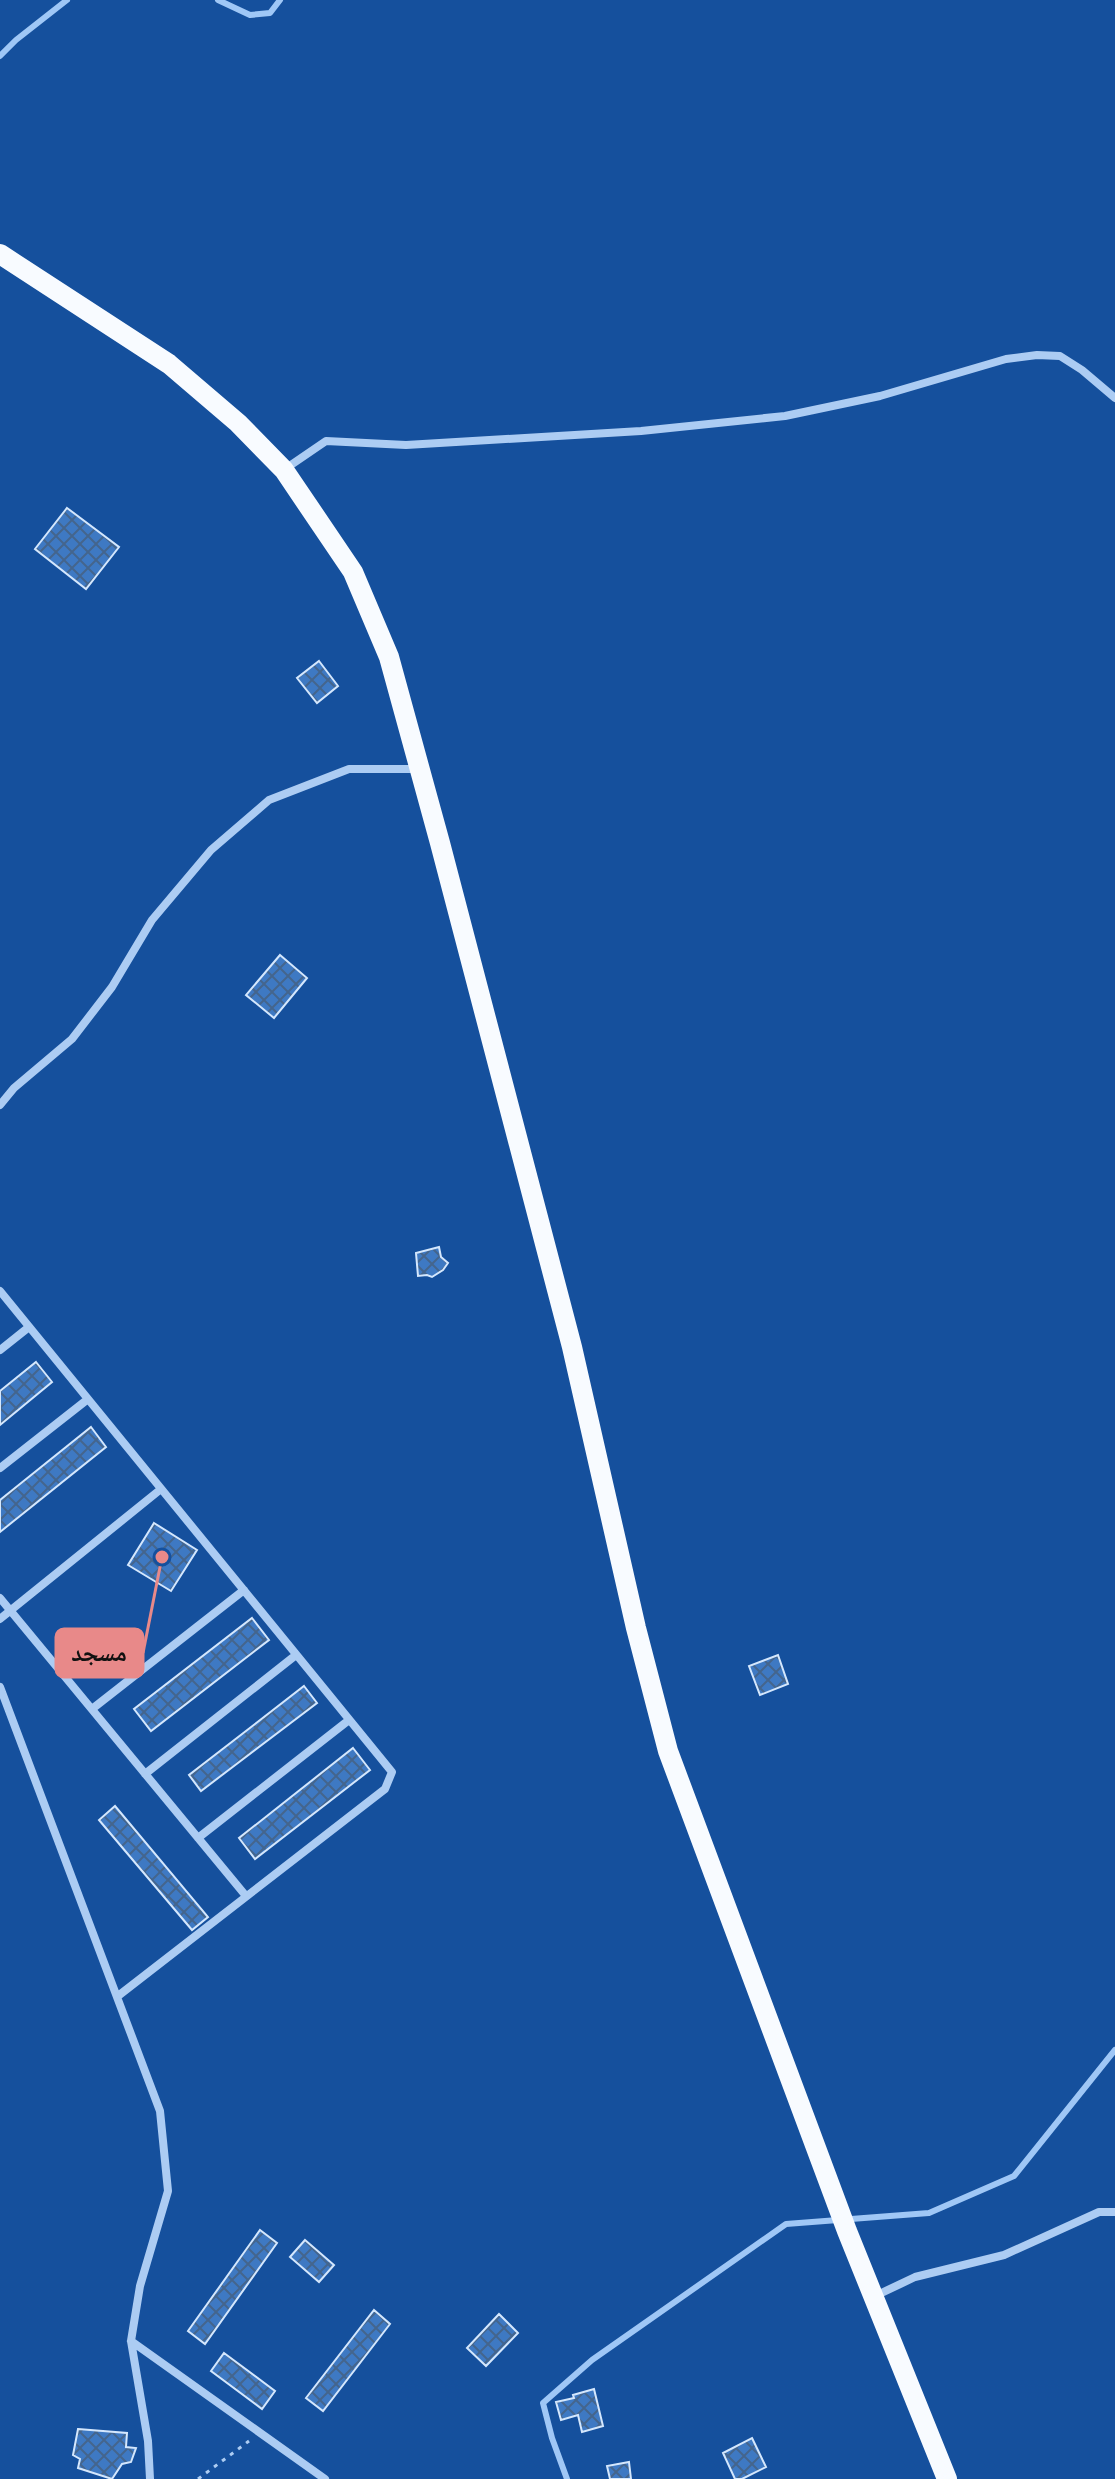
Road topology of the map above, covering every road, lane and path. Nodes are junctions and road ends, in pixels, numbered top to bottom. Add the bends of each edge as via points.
1 (0, 254) edge
2 (1115, 398) edge
3 (284, 470) junction
4 (420, 769) junction
5 (0, 1105) edge
6 (0, 1291) edge
7 (29, 1327) junction
8 (0, 1350) edge
9 (88, 1399) junction
10 (0, 1468) edge
11 (161, 1489) junction
12 (244, 1590) junction
13 (0, 1598) edge
14 (10, 1610) junction
15 (0, 1619) edge
16 (296, 1655) junction
17 (0, 1687) edge
18 (92, 1709) junction
19 (349, 1720) junction
20 (145, 1774) junction
21 (198, 1838) junction
22 (246, 1896) junction
23 (118, 1996) junction
24 (1115, 2205) edge
25 (1099, 2212) junction
26 (1115, 2212) edge
27 (873, 2297) junction
28 (131, 2341) junction
29 (260, 2433) junction
30 (150, 2479) edge
31 (198, 2479) edge
32 (325, 2479) edge
33 (947, 2479) edge

1 - 3 main road via 169,364
2 - 3 street via 1060,356 1037,355 785,416 406,445 326,441
3 - 4 main road via 353,572 389,657
4 - 5 street via 349,769 269,800 211,850 152,920 112,987 72,1039
4 - 27 main road via 572,1347 668,1751
6 - 7 street
7 - 8 street
7 - 9 street
9 - 10 street
9 - 11 street
11 - 12 street
11 - 14 street
12 - 16 street
12 - 18 street
13 - 14 street
14 - 15 street
14 - 18 street
16 - 19 street
16 - 20 street
17 - 23 street
18 - 20 street
19 - 21 street
19 - 22 street via 392,1772 385,1789
20 - 21 street
21 - 22 street
22 - 23 street
23 - 28 street via 160,2111 168,2191 140,2286
24 - 25 street
25 - 26 street
25 - 27 street via 1004,2255 915,2277
27 - 33 main road
28 - 29 street
28 - 30 street
29 - 31 path
29 - 32 street

